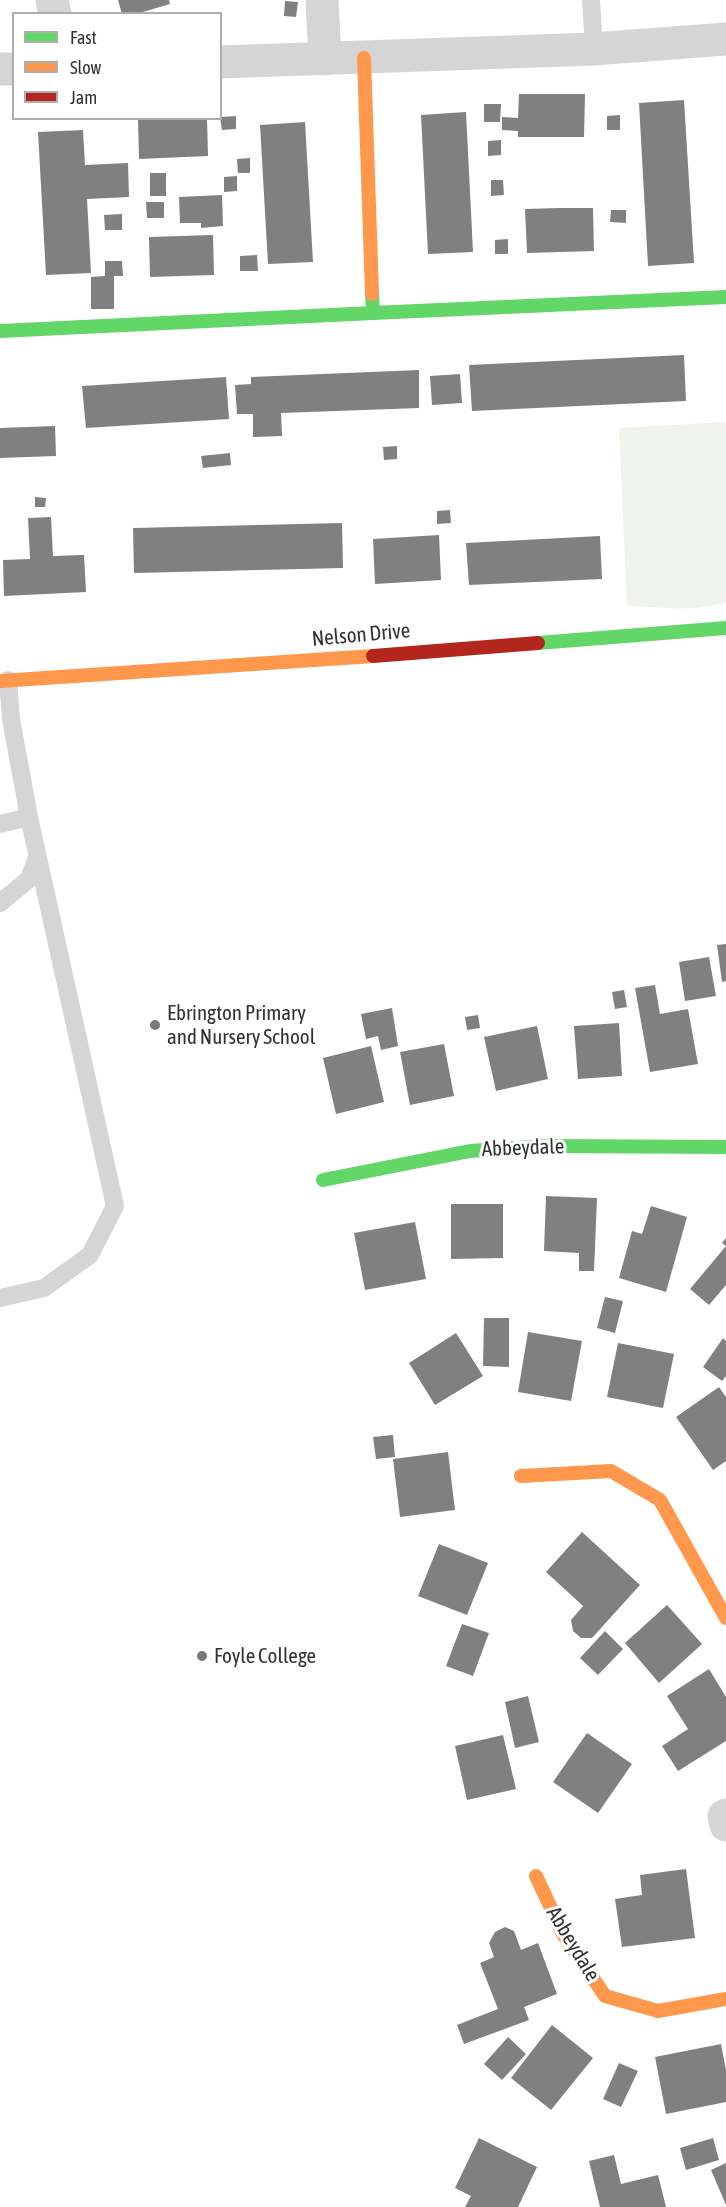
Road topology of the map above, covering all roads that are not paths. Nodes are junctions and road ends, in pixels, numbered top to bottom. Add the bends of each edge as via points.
1 (322, 0) edge
2 (591, 0) edge
3 (726, 39) edge
4 (594, 49) junction
5 (364, 58) junction
6 (325, 59) junction
7 (222, 62) edge
8 (726, 297) edge
9 (373, 313) junction
10 (0, 331) edge
11 (726, 628) edge
12 (4, 681) edge
13 (5, 724) edge
14 (29, 817) junction
15 (0, 824) edge
16 (38, 855) junction
17 (0, 903) edge
18 (726, 1147) edge
19 (323, 1180) dead end
20 (0, 1298) edge
21 (521, 1476) dead end
22 (726, 1618) edge
23 (726, 1815) edge
24 (726, 1825) edge
25 (536, 1876) dead end
26 (726, 1999) edge

1 - 6 street
2 - 4 lane
3 - 4 street
4 - 5 street
5 - 6 street
5 - 9 street
6 - 7 street
8 - 9 street
9 - 10 street
11 - 12 street, Nelson Drive
12 - 13 lane
13 - 14 lane
14 - 15 lane
14 - 16 lane
16 - 17 lane via 29,879
16 - 20 lane via 115,1206 90,1255 44,1288
18 - 19 street, Abbeydale via 550,1146 470,1151
21 - 22 street via 611,1471 660,1500
23 - 24 street
25 - 26 street, Abbeydale via 563,1934 605,1996 658,2011

